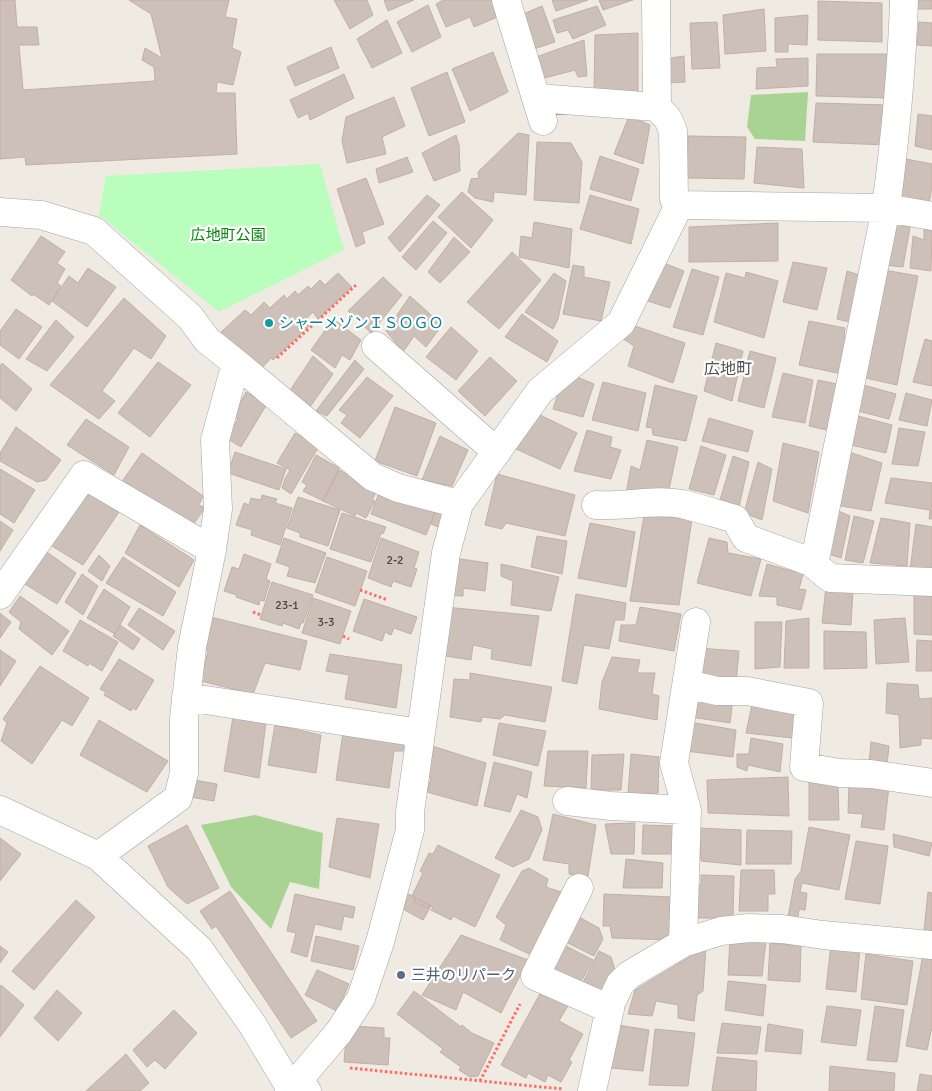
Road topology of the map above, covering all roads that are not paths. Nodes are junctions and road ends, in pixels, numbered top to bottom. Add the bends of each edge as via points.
1 (506, 0) edge
2 (656, 0) edge
3 (904, 0) edge
4 (657, 107) junction
5 (679, 206) junction
6 (886, 208) junction
7 (0, 212) edge
8 (932, 216) edge
9 (376, 346) dead end
10 (236, 363) junction
11 (497, 452) junction
12 (460, 504) junction
13 (596, 505) dead end
14 (212, 550) junction
15 (814, 565) junction
16 (932, 582) edge
17 (0, 595) edge
18 (696, 622) dead end
19 (687, 684) junction
20 (186, 697) junction
21 (420, 733) junction
22 (932, 782) edge
23 (567, 801) dead end
24 (0, 810) edge
25 (687, 810) junction
26 (98, 856) junction
27 (580, 888) dead end
28 (683, 943) junction
29 (932, 945) edge
30 (610, 1009) junction
31 (580, 1090) edge
32 (294, 1091) edge

1 - 4 street via 540,110
2 - 4 street
3 - 6 street
4 - 5 street via 668,119 672,131 674,199
5 - 6 street
5 - 11 street via 621,323 540,391
6 - 8 street
6 - 15 street
7 - 10 street via 41,215 94,231 190,317 207,340
9 - 11 street
10 - 12 street via 373,477 398,488
10 - 14 street via 215,440 218,509
11 - 12 street
12 - 21 street via 446,553
13 - 15 street via 681,504 726,516 735,519 746,538
14 - 17 street via 84,475
14 - 20 street via 192,648
15 - 16 street via 830,578
18 - 19 street
19 - 22 street via 717,692 747,692 810,703 804,767
19 - 25 street via 674,763
20 - 21 street
20 - 26 street via 184,773 178,798
21 - 32 street via 410,830 366,985 339,1032
23 - 25 street
24 - 26 street
25 - 28 street
26 - 32 street via 199,949
27 - 30 street via 535,976
28 - 29 street via 721,931 749,928
28 - 30 street via 624,980
30 - 31 street

